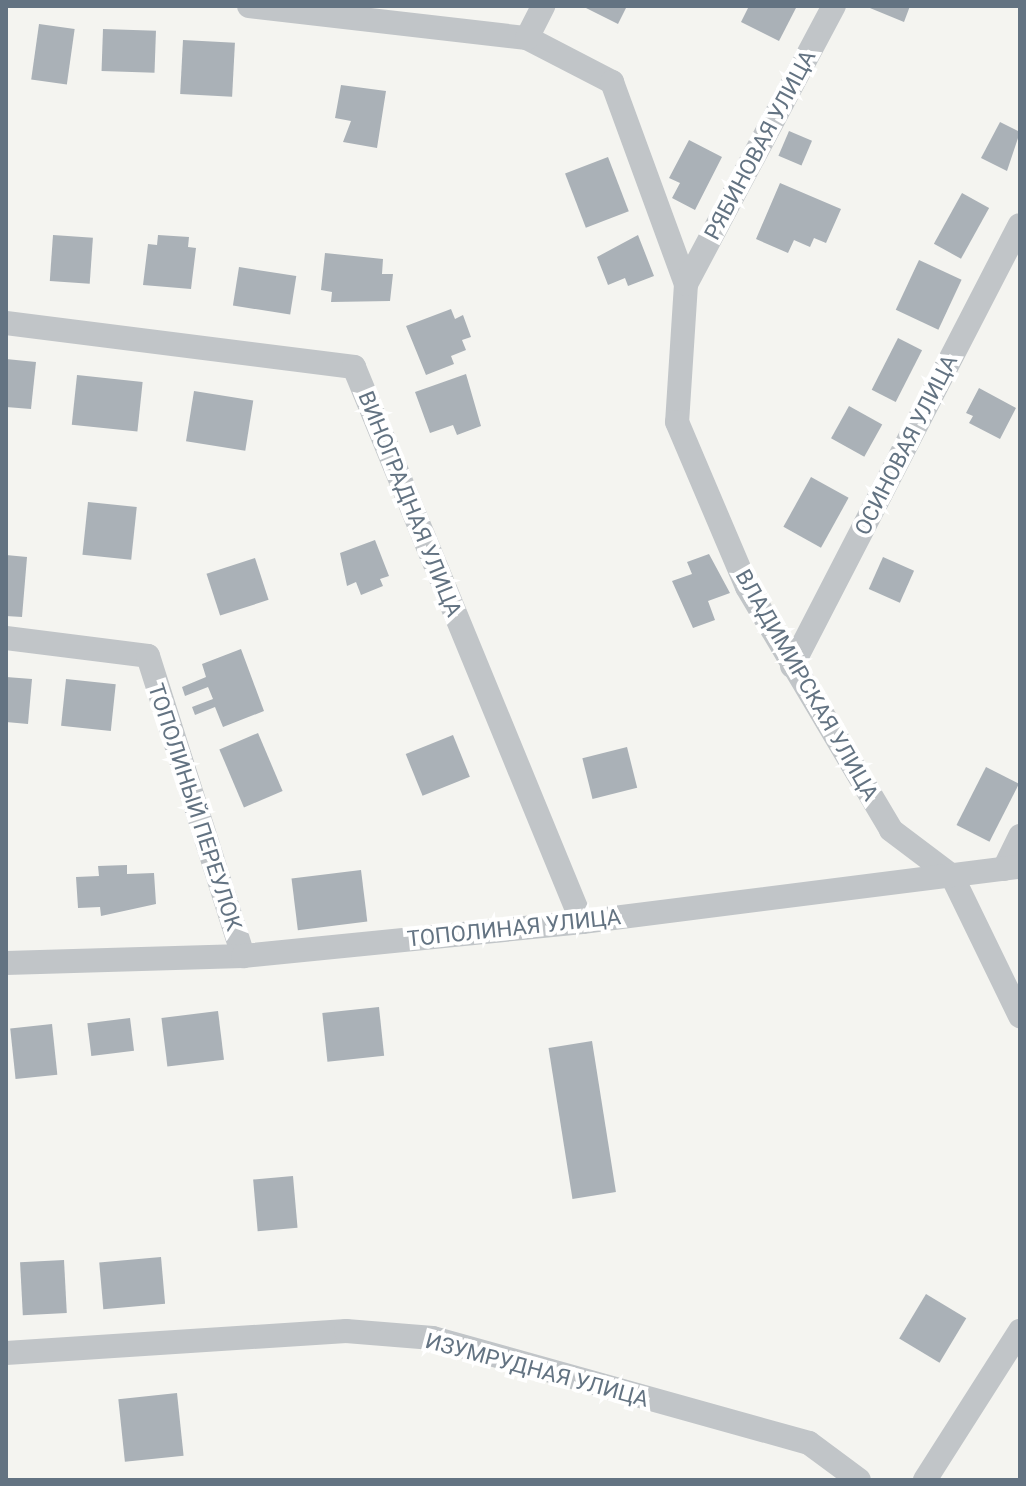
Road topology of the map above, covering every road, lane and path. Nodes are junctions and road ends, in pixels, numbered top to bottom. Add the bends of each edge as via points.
1 (249, 6) edge
2 (543, 6) edge
3 (834, 6) edge
4 (527, 38) junction
5 (1020, 225) edge
6 (686, 284) junction
7 (6, 323) edge
8 (6, 638) edge
9 (792, 666) junction
10 (1020, 836) edge
11 (1012, 868) edge
12 (952, 876) junction
13 (582, 922) junction
14 (243, 956) junction
15 (6, 963) edge
16 (1020, 1016) edge
17 (1020, 1331) edge
18 (6, 1353) edge
19 (859, 1480) edge
20 (925, 1480) edge

1 - 4 street, ВЛАДИМИРСКАЯ УЛИЦА
2 - 4 street
3 - 6 street, РЯБИНОВАЯ УЛИЦА
4 - 6 street, ВЛАДИМИРСКАЯ УЛИЦА via 612,82
5 - 9 street, ОСИНОВАЯ УЛИЦА
6 - 9 street, ВЛАДИМИРСКАЯ УЛИЦА via 677,422 747,587
7 - 13 street, ВИНОГРАДНАЯ УЛИЦА via 354,367
8 - 14 street, ТОПОЛИНЫЙ ПЕРЕУЛОК via 148,656
9 - 12 street, ВЛАДИМИРСКАЯ УЛИЦА via 891,830
10 - 11 street
11 - 12 street, ТОПОЛИНАЯ УЛИЦА
12 - 13 street, ТОПОЛИНАЯ УЛИЦА
12 - 16 street, ВЛАДИМИРСКАЯ УЛИЦА
13 - 14 street, ТОПОЛИНАЯ УЛИЦА
14 - 15 street, ТОПОЛИНАЯ УЛИЦА
17 - 20 street
18 - 19 street, ИЗУМРУДНАЯ УЛИЦА via 346,1331 433,1338 809,1443

